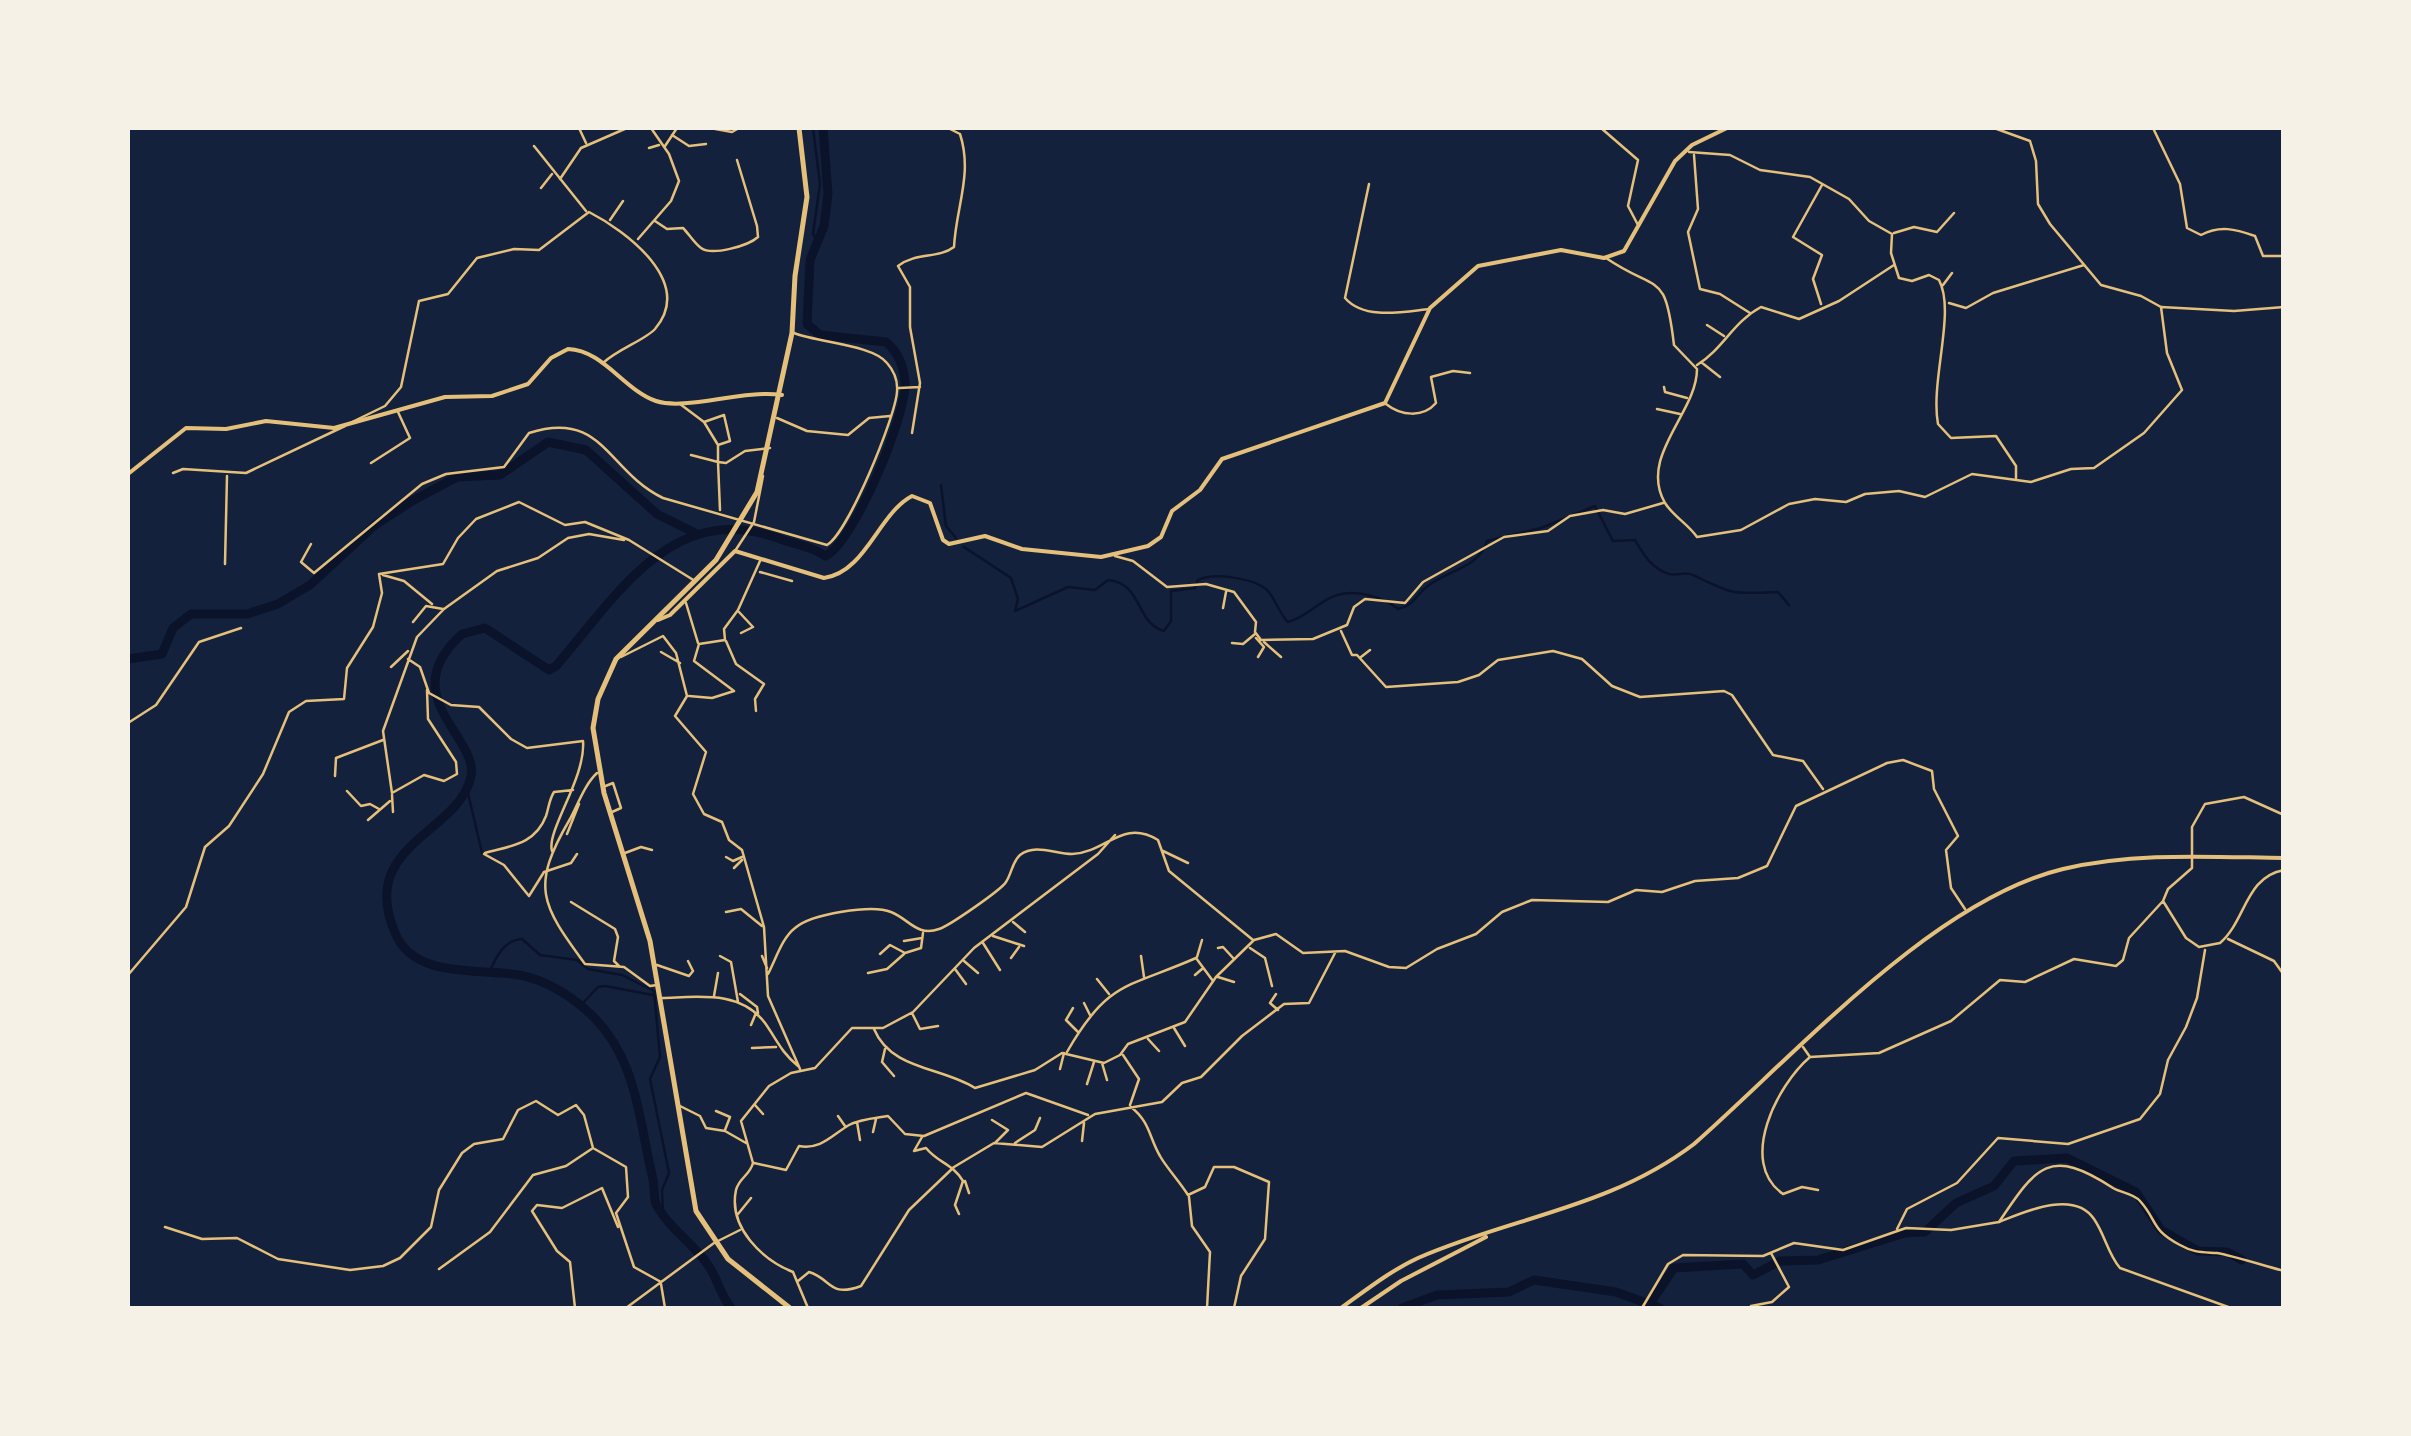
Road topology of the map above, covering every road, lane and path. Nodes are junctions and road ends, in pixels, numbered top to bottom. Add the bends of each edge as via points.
1 (579, 128) edge
2 (627, 128) edge
3 (651, 128) edge
4 (677, 128) edge
5 (710, 128) edge
6 (739, 128) edge
7 (800, 128) edge
8 (948, 128) edge
9 (1601, 128) edge
10 (1727, 128) edge
11 (1994, 128) edge
12 (2153, 128) edge
13 (672, 135) junction
14 (706, 144) dead end
15 (586, 145) junction
16 (534, 146) dead end
17 (662, 146) junction
18 (649, 148) dead end
19 (1685, 150) junction
20 (1694, 153) junction
21 (737, 160) dead end
22 (553, 173) junction
23 (560, 179) junction
24 (1369, 184) dead end
25 (1824, 184) junction
26 (541, 188) dead end
27 (623, 201) dead end
28 (586, 213) junction
29 (1954, 213) dead end
30 (610, 221) junction
31 (655, 221) junction
32 (1639, 226) junction
33 (1892, 234) junction
34 (636, 240) junction
35 (2284, 256) edge
36 (1604, 258) junction
37 (1894, 265) junction
38 (2084, 265) junction
39 (1952, 273) dead end
40 (1942, 286) junction
41 (1948, 302) junction
42 (1822, 305) junction
43 (2162, 307) junction
44 (2284, 307) edge
45 (1430, 308) junction
46 (1750, 313) junction
47 (1707, 325) dead end
48 (792, 333) junction
49 (1726, 337) junction
50 (1702, 362) junction
51 (602, 364) junction
52 (1696, 366) junction
53 (1714, 371) junction
54 (1470, 373) dead end
55 (1720, 377) dead end
56 (1708, 378) dead end
57 (920, 387) junction
58 (1664, 387) dead end
59 (898, 388) junction
60 (782, 395) junction
61 (1688, 399) junction
62 (1385, 402) junction
63 (679, 403) junction
64 (1657, 408) dead end
65 (397, 410) junction
66 (1682, 414) junction
67 (890, 416) junction
68 (776, 418) junction
69 (704, 422) junction
70 (347, 426) junction
71 (912, 433) dead end
72 (718, 444) junction
73 (770, 448) junction
74 (692, 455) dead end
75 (718, 462) junction
76 (370, 463) dead end
77 (174, 473) dead end
78 (226, 473) junction
79 (128, 474) edge
80 (763, 474) junction
81 (2016, 479) junction
82 (1664, 502) junction
83 (720, 512) junction
84 (744, 520) junction
85 (753, 523) junction
86 (629, 540) junction
87 (311, 544) dead end
88 (736, 549) junction
89 (1114, 555) junction
90 (761, 560) junction
91 (224, 564) dead end
92 (757, 570) junction
93 (379, 574) junction
94 (696, 581) junction
95 (792, 581) dead end
96 (1226, 592) junction
97 (685, 602) junction
98 (432, 604) junction
99 (1223, 608) dead end
100 (444, 609) junction
101 (738, 611) junction
102 (655, 618) junction
103 (413, 622) dead end
104 (241, 628) dead end
105 (1340, 630) junction
106 (741, 633) dead end
107 (1256, 634) junction
108 (1279, 639) junction
109 (725, 640) junction
110 (1261, 640) junction
111 (1232, 643) dead end
112 (699, 644) junction
113 (1284, 644) dead end
114 (410, 650) junction
115 (1370, 650) dead end
116 (661, 652) dead end
117 (1258, 657) dead end
118 (407, 658) junction
119 (1360, 658) junction
120 (616, 659) junction
121 (680, 663) junction
122 (1272, 664) dead end
123 (391, 667) dead end
124 (428, 692) junction
125 (687, 696) junction
126 (756, 711) dead end
127 (128, 723) edge
128 (384, 740) junction
129 (599, 772) junction
130 (335, 776) dead end
131 (602, 787) junction
132 (347, 790) dead end
133 (574, 790) junction
134 (1824, 790) junction
135 (392, 793) junction
136 (390, 801) junction
137 (579, 803) junction
138 (379, 809) junction
139 (393, 812) dead end
140 (610, 812) junction
141 (2284, 814) edge
142 (368, 820) dead end
143 (567, 834) dead end
144 (1115, 835) junction
145 (652, 850) dead end
146 (552, 851) junction
147 (1164, 851) junction
148 (577, 854) dead end
149 (623, 854) junction
150 (2192, 856) junction
151 (726, 857) dead end
152 (744, 858) junction
153 (2284, 858) edge
154 (1188, 863) dead end
155 (734, 868) dead end
156 (2284, 870) edge
157 (544, 872) junction
158 (2163, 901) junction
159 (571, 902) dead end
160 (1966, 910) junction
161 (726, 912) dead end
162 (1012, 921) junction
163 (764, 928) junction
164 (1025, 932) dead end
165 (923, 934) junction
166 (992, 936) junction
167 (2226, 938) junction
168 (1202, 940) dead end
169 (1254, 940) junction
170 (904, 941) dead end
171 (982, 942) junction
172 (1247, 947) junction
173 (1218, 948) dead end
174 (2205, 948) junction
175 (1336, 951) junction
176 (905, 953) junction
177 (880, 954) dead end
178 (720, 956) dead end
179 (762, 956) dead end
180 (1141, 956) dead end
181 (1011, 958) dead end
182 (1196, 958) junction
183 (963, 960) junction
184 (1235, 960) junction
185 (688, 961) dead end
186 (654, 964) junction
187 (620, 967) junction
188 (954, 968) junction
189 (1203, 968) junction
190 (1000, 970) dead end
191 (768, 972) junction
192 (718, 973) dead end
193 (868, 973) dead end
194 (978, 974) dead end
195 (1195, 974) dead end
196 (128, 975) edge
197 (2284, 975) edge
198 (1144, 978) junction
199 (1215, 978) junction
200 (1097, 979) dead end
201 (1234, 982) dead end
202 (658, 984) junction
203 (966, 984) dead end
204 (1272, 986) dead end
205 (740, 994) dead end
206 (1276, 994) dead end
207 (1110, 995) junction
208 (714, 997) junction
209 (660, 998) junction
210 (739, 1003) junction
211 (1084, 1003) dead end
212 (1074, 1008) dead end
213 (917, 1009) junction
214 (1279, 1010) junction
215 (912, 1013) junction
216 (756, 1014) junction
217 (925, 1015) dead end
218 (1091, 1016) junction
219 (751, 1025) dead end
220 (938, 1026) dead end
221 (1173, 1028) junction
222 (874, 1029) junction
223 (1079, 1032) junction
224 (1147, 1037) junction
225 (1185, 1046) dead end
226 (778, 1047) junction
227 (1803, 1047) junction
228 (752, 1048) dead end
229 (885, 1049) junction
230 (1160, 1051) dead end
231 (1065, 1053) junction
232 (1121, 1053) junction
233 (1810, 1057) junction
234 (1094, 1060) junction
235 (882, 1062) junction
236 (1102, 1063) junction
237 (876, 1067) dead end
238 (800, 1069) junction
239 (1060, 1069) dead end
240 (894, 1076) dead end
241 (1107, 1080) dead end
242 (1087, 1084) dead end
243 (677, 1104) junction
244 (754, 1104) junction
245 (1130, 1106) junction
246 (716, 1112) dead end
247 (760, 1113) dead end
248 (838, 1116) dead end
249 (1090, 1116) junction
250 (877, 1118) junction
251 (1040, 1118) dead end
252 (992, 1120) dead end
253 (1084, 1120) junction
254 (857, 1122) junction
255 (846, 1127) junction
256 (725, 1131) junction
257 (874, 1132) dead end
258 (922, 1136) junction
259 (860, 1140) dead end
260 (1082, 1141) dead end
261 (747, 1143) junction
262 (994, 1143) junction
263 (1014, 1144) junction
264 (593, 1148) junction
265 (753, 1163) junction
266 (954, 1168) junction
267 (963, 1180) junction
268 (1818, 1190) dead end
269 (969, 1194) dead end
270 (1188, 1195) junction
271 (751, 1198) dead end
272 (751, 1207) dead end
273 (745, 1209) junction
274 (959, 1214) dead end
275 (737, 1215) junction
276 (1998, 1222) junction
277 (165, 1227) dead end
278 (742, 1228) junction
279 (1897, 1231) junction
280 (622, 1232) junction
281 (1495, 1233) junction
282 (714, 1243) junction
283 (1771, 1252) junction
284 (440, 1269) dead end
285 (2284, 1271) edge
286 (661, 1282) junction
287 (796, 1282) junction
288 (1751, 1306) edge
289 (575, 1308) edge
290 (626, 1308) edge
291 (665, 1308) edge
292 (790, 1308) edge
293 (808, 1308) edge
294 (1208, 1308) edge
295 (1234, 1308) edge
296 (1341, 1308) edge
297 (1361, 1308) edge
298 (1642, 1308) edge
299 (2231, 1308) edge

1 - 15 street
2 - 15 street
3 - 17 street
4 - 13 street
5 - 6 street
7 - 48 highway via 807,197
8 - 57 street via 960,134 968,162 954,246 898,266 910,286
9 - 32 street via 1638,160 1628,206
10 - 19 main road
11 - 38 street via 2030,141 2038,204
12 - 35 street via 2180,184 2187,228 2201,235 2234,229 2255,236 2264,256
13 - 14 street via 689,146
13 - 17 street
15 - 23 street
16 - 22 street
17 - 18 street
17 - 31 street via 679,181
19 - 20 street
19 - 32 main road
20 - 25 street via 1730,155 1752,168 1796,172
20 - 46 street via 1698,209 1688,232 1696,280 1700,289
21 - 31 street via 757,226 752,243 713,253 683,228
22 - 23 street
22 - 26 street
23 - 28 street
24 - 45 street via 1344,298 1371,311
25 - 33 street
25 - 42 street via 1793,237 1820,250 1813,278
27 - 30 street
28 - 30 street
28 - 70 street via 539,250 477,258 448,294 419,301 401,387 385,406
29 - 33 street via 1937,232 1914,227
30 - 34 street
31 - 34 street
32 - 36 main road via 1624,251
33 - 37 street
34 - 51 street via 666,286 666,311 652,332
36 - 45 main road via 1560,250 1486,262
36 - 52 street via 1657,286 1672,315 1674,345
37 - 40 street via 1905,281 1929,275
37 - 42 street
38 - 41 street via 1966,308
38 - 43 street via 2108,290
39 - 40 street
40 - 41 street
41 - 81 street via 1936,362 1938,424 1951,438 1996,436 2016,466
42 - 46 street via 1799,319 1768,306
43 - 44 street
43 - 81 street via 2169,360 2182,383 2174,401 2135,441 2094,468 2031,482
45 - 62 main road
46 - 49 street
47 - 49 street
48 - 59 street via 866,348 886,361
48 - 60 highway
49 - 50 street
50 - 52 street
50 - 53 street
51 - 63 main road via 646,396
51 - 65 main road via 568,349 523,387 484,398 445,396
52 - 61 street
53 - 55 street
53 - 56 street
54 - 62 street via 1431,378 1436,403 1422,413 1394,410
57 - 59 street
57 - 71 street
58 - 61 street
59 - 67 street
60 - 63 main road via 738,393
60 - 68 highway
61 - 66 street
62 - 89 main road via 1222,459 1200,490 1172,511 1159,539
63 - 69 street
64 - 66 street
65 - 70 main road
65 - 76 street via 410,438
66 - 82 street via 1663,454
67 - 68 street via 869,418 848,436 807,432
67 - 85 street via 835,540 818,544
68 - 73 highway
69 - 72 street
69 - 72 street via 724,415 730,441
70 - 78 street via 246,473
70 - 79 main road via 266,421 186,428
72 - 75 street
73 - 75 street
73 - 80 highway
74 - 75 street
75 - 83 street
77 - 78 street
78 - 91 street
80 - 84 highway
80 - 85 street
81 - 82 street via 1972,474 1925,497 1899,491 1846,502 1815,499 1789,504 1742,530 1697,537
82 - 105 street via 1625,514 1570,516 1548,532 1504,537 1424,582 1405,603 1359,602
83 - 84 street
83 - 87 street via 643,489 588,432 548,427 529,433 504,467 422,484 314,573 301,562
84 - 85 street
84 - 94 highway
85 - 88 street
86 - 93 street via 585,522 564,525 519,502 476,519 444,564
86 - 94 street
86 - 100 street via 568,538 479,581
88 - 90 main road
88 - 97 main road
89 - 90 main road via 1049,554 985,536 949,544 930,503 916,496 898,505 865,549 831,577
89 - 96 street via 1167,587 1196,584
90 - 92 street
92 - 95 street
92 - 101 street
93 - 98 street via 404,581
93 - 196 street via 382,593 373,627 347,668 344,700 306,701 289,712 263,774 230,826 205,847 186,907
94 - 102 highway
96 - 99 street
96 - 107 street via 1240,596
97 - 102 main road via 664,620
97 - 112 street
98 - 100 street
98 - 103 street
100 - 114 street
101 - 106 street via 753,627
101 - 109 street via 724,629
102 - 120 highway
104 - 127 street via 199,642 156,706
105 - 108 street
105 - 119 street
107 - 110 street
107 - 111 street
107 - 117 street via 1264,647
108 - 110 street
108 - 113 street
109 - 112 street
109 - 126 street via 736,664 764,684
110 - 122 street via 1279,656
112 - 125 street via 694,661 734,691
114 - 118 street
114 - 123 street
115 - 119 street
116 - 121 street
118 - 124 street via 420,668
118 - 128 street
119 - 134 street via 1382,686 1392,688 1458,682 1498,660 1554,651 1582,659 1615,688 1640,697 1724,691 1773,755 1803,761
120 - 121 street via 663,636
120 - 129 highway via 594,715
121 - 125 street
124 - 133 street via 480,707 532,750 584,742
124 - 135 street via 428,720 457,774 444,781 424,775
125 - 152 street via 675,716 706,752 693,794 704,814 722,822
128 - 130 street via 336,758
128 - 135 street
129 - 131 highway
129 - 137 street
131 - 140 highway
131 - 140 street via 613,783 621,808
132 - 138 street via 362,806
133 - 146 street via 552,836
133 - 157 street via 554,792 530,838 505,852 484,854 504,865 524,895 533,893
134 - 160 street via 1902,760 1932,771 1958,836 1946,850 1951,888
134 - 175 street via 1796,806 1767,866 1738,878 1662,892 1636,890 1596,903 1532,900 1406,968
135 - 136 street
136 - 138 street
136 - 139 street
137 - 143 street
137 - 146 street
138 - 142 street
140 - 149 highway
141 - 150 street via 2244,797 2205,804 2192,827
144 - 147 street via 1148,834
144 - 162 street
144 - 165 street via 1080,853 1027,850 1000,890 970,906 957,923
145 - 149 street
146 - 157 street
147 - 154 street
147 - 169 street via 1179,882
148 - 157 street via 571,863
149 - 186 highway
150 - 153 main road
150 - 158 street via 2190,872
150 - 160 main road via 2061,869
151 - 152 street
152 - 155 street
152 - 163 street
156 - 167 street via 2255,887
157 - 187 street via 548,903 567,946 585,964
158 - 174 street via 2186,938
158 - 233 street via 2129,938 2116,966 2074,959 2026,982 2000,980 1951,1021 1872,1056
159 - 187 street via 615,929 614,961
160 - 227 main road
161 - 163 street via 741,909
162 - 164 street
162 - 166 street
163 - 191 street
165 - 170 street
165 - 176 street via 922,948
165 - 191 street via 895,912 860,907 792,930
166 - 171 street
166 - 181 street via 1022,946
167 - 174 street
167 - 197 street via 2274,960
168 - 182 street
169 - 172 street
169 - 175 street via 1276,934 1303,954
171 - 183 street
171 - 190 street
172 - 184 street
172 - 204 street via 1265,958
173 - 184 street
174 - 279 street via 2186,1027 2160,1094 2140,1119 2068,1144 1998,1138 1956,1183 1907,1209
175 - 214 street via 1310,1002
176 - 177 street via 890,946
176 - 193 street via 887,969
178 - 210 street via 731,962
179 - 191 street
180 - 198 street
182 - 189 street
182 - 198 street
183 - 188 street
183 - 194 street
184 - 199 street
185 - 186 street via 689,976
186 - 202 highway
187 - 202 street via 650,986
188 - 203 street
188 - 213 street
189 - 195 street
189 - 199 street
191 - 238 street via 774,1012
192 - 208 street
198 - 207 street
199 - 201 street
199 - 221 street via 1190,1018
200 - 207 street
202 - 209 highway
205 - 216 street via 757,1007
206 - 214 street via 1270,1003
207 - 218 street
208 - 209 street
208 - 210 street
209 - 243 highway
210 - 216 street
211 - 218 street
212 - 223 street via 1066,1020
213 - 215 street
213 - 217 street
214 - 245 street via 1201,1077 1182,1083 1162,1102
215 - 220 street via 920,1029
215 - 222 street
216 - 219 street
216 - 226 street
218 - 223 street
221 - 224 street
221 - 225 street
222 - 229 street
222 - 238 street via 852,1028 815,1068
223 - 231 street
224 - 230 street
224 - 232 street
226 - 228 street
226 - 238 street
227 - 233 street
227 - 281 main road via 1649,1175
229 - 231 street via 975,1088
229 - 235 street
231 - 234 street
231 - 239 street
232 - 236 street
232 - 245 street via 1139,1079
233 - 268 street via 1772,1112 1764,1164 1783,1194
234 - 236 street
234 - 242 street
235 - 237 street
235 - 240 street
236 - 241 street
238 - 244 street
243 - 256 street via 700,1116 706,1128
243 - 282 highway via 693,1201
244 - 247 street
244 - 261 street via 741,1120
245 - 249 street
245 - 270 street via 1146,1120 1159,1156
246 - 256 street via 730,1117
248 - 255 street
249 - 253 street
249 - 258 street via 1026,1093
250 - 254 street
250 - 257 street
250 - 258 street via 893,1117 906,1134
251 - 263 street via 1036,1130
252 - 262 street via 1008,1130
253 - 260 street
253 - 263 street via 1053,1144
254 - 255 street
254 - 259 street
255 - 265 street via 836,1138 794,1148 786,1170
256 - 261 street
258 - 266 street via 914,1151 926,1148 934,1160
261 - 265 street
262 - 263 street
262 - 266 street
264 - 277 street via 576,1105 558,1115 542,1103 526,1103 503,1139 462,1153 439,1190 431,1227 384,1266 350,1270 278,1259 237,1238 202,1239
264 - 280 street via 626,1168 628,1197 616,1212
264 - 284 street via 566,1166 532,1175 490,1232
265 - 275 street via 738,1183
266 - 267 street
266 - 287 street via 909,1210 861,1286 830,1288 809,1272
267 - 269 street
267 - 274 street
270 - 294 street via 1192,1226 1210,1252
270 - 295 street via 1224,1165 1270,1182 1265,1238 1241,1276
271 - 273 street
272 - 273 street
273 - 275 street
275 - 278 street
276 - 279 street
276 - 285 street via 2030,1176 2076,1166 2136,1198 2156,1230 2182,1246
276 - 299 street via 2030,1209 2084,1210 2126,1272
278 - 282 street
278 - 287 street
279 - 283 street via 1843,1250 1794,1243
280 - 286 street via 634,1267
280 - 289 street via 602,1188 562,1208 532,1211 570,1262
281 - 296 main road via 1415,1260
281 - 297 main road
282 - 286 street
282 - 292 highway
283 - 288 street via 1789,1287 1772,1302
283 - 298 street via 1683,1255 1668,1264
286 - 290 street
286 - 291 street
287 - 293 street

